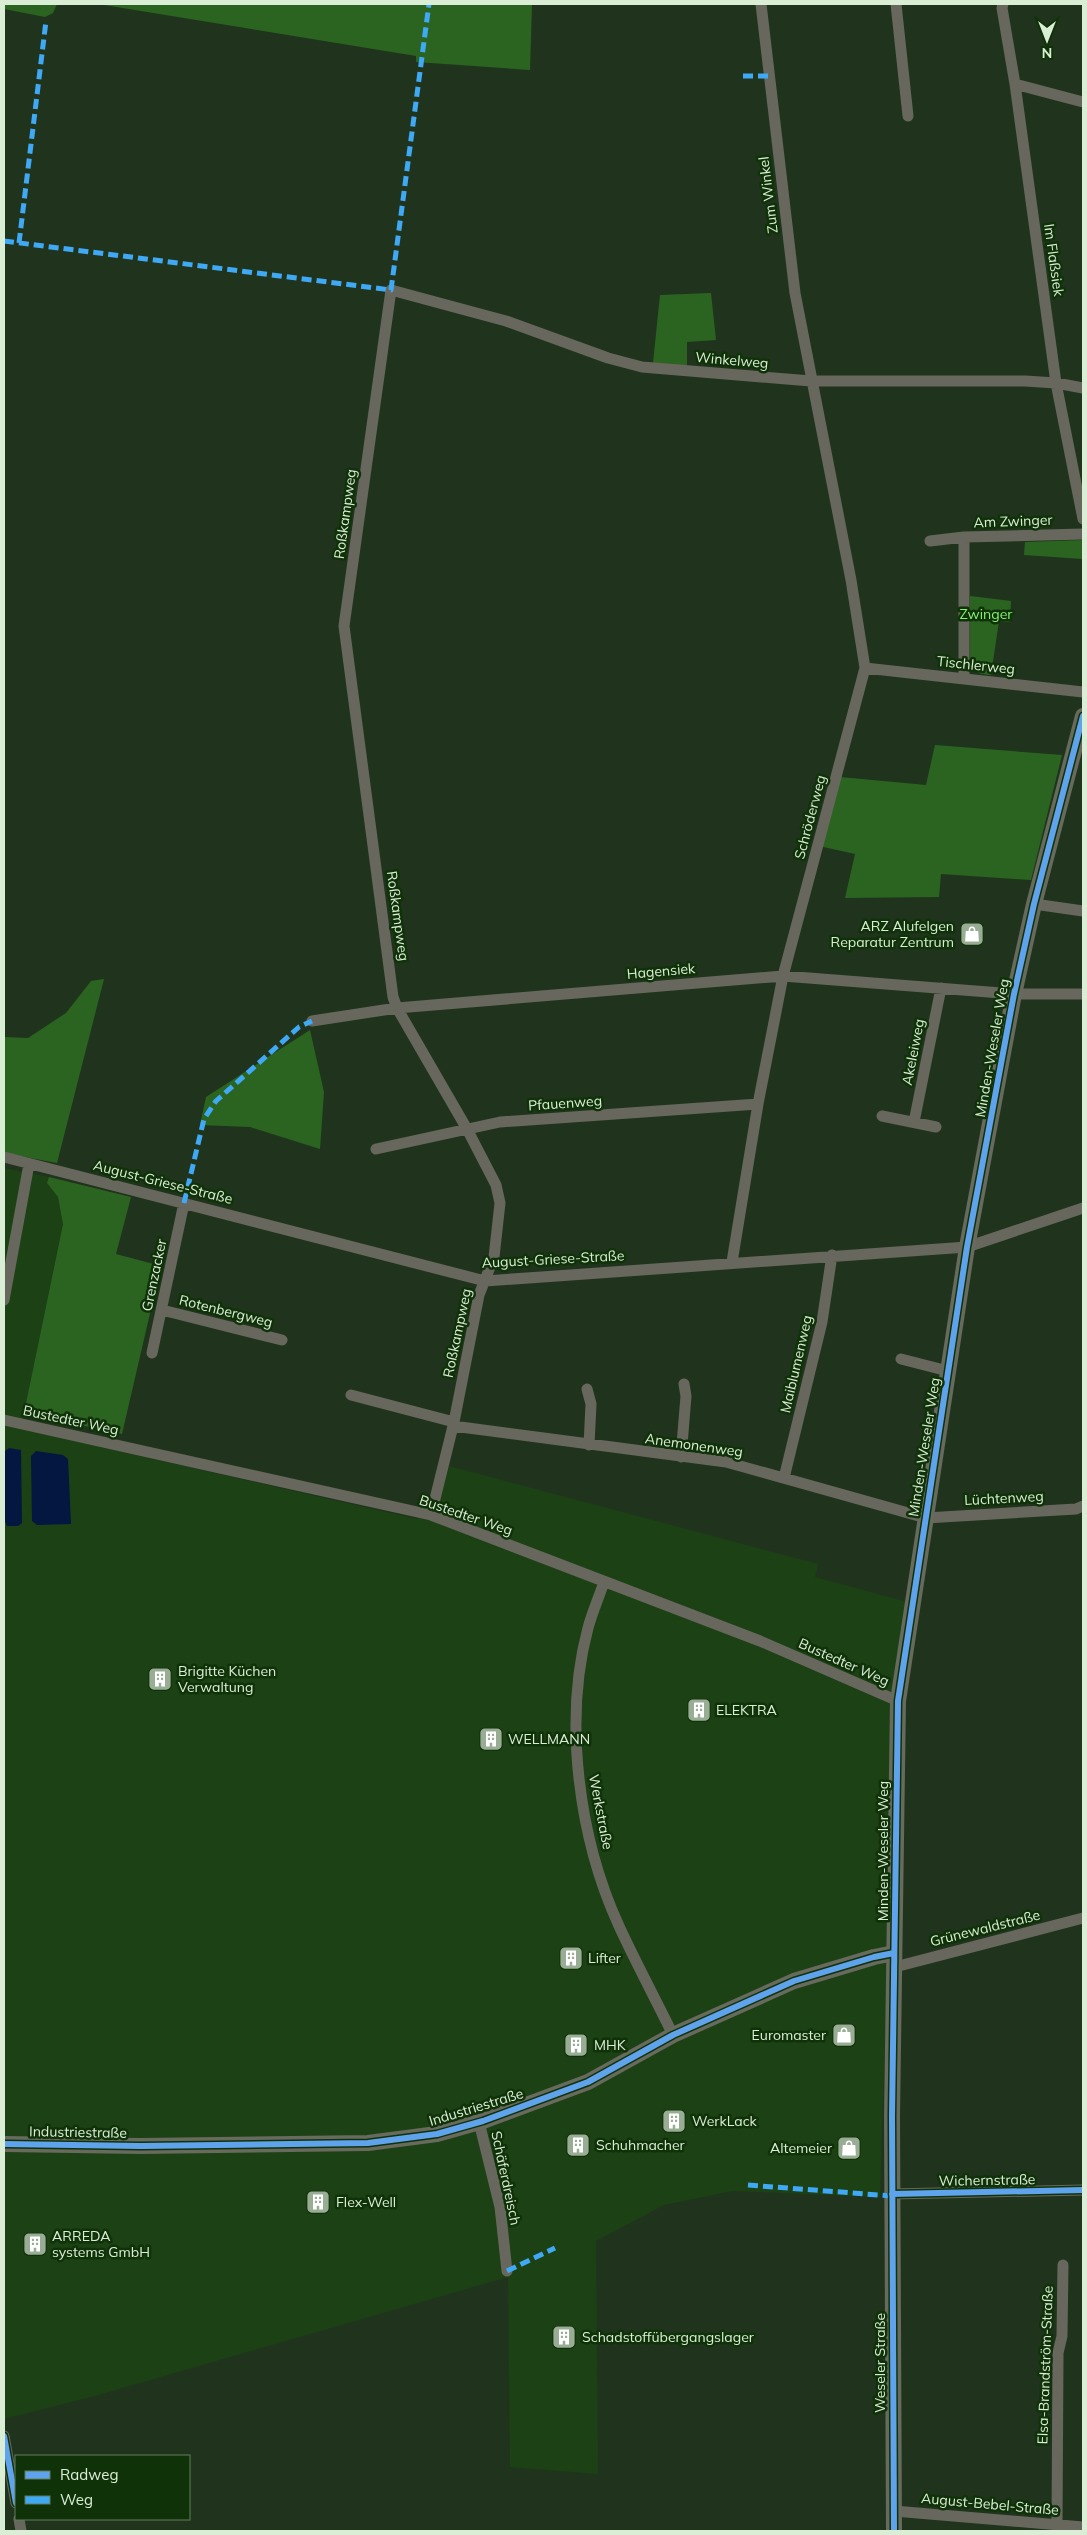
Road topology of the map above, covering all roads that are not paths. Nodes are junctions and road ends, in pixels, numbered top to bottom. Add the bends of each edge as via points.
1 (761, 4) edge
2 (896, 4) edge
3 (999, 5) edge
4 (1015, 84) junction
5 (1083, 102) edge
6 (908, 116) dead end
7 (391, 290) joint
8 (811, 381) junction
9 (1056, 383) junction
10 (1083, 388) edge
11 (1083, 519) edge
12 (1083, 534) edge
13 (964, 537) junction
14 (930, 541) dead end
15 (865, 668) junction
16 (964, 678) junction
17 (1083, 692) edge
18 (1083, 716) edge
19 (1034, 904) junction
20 (1083, 911) edge
21 (783, 976) junction
22 (941, 988) junction
23 (1014, 994) junction
24 (1083, 994) edge
25 (397, 1008) junction
26 (312, 1020) dead end
27 (758, 1104) junction
28 (882, 1116) dead end
29 (914, 1122) junction
30 (936, 1127) dead end
31 (468, 1129) junction
32 (376, 1149) dead end
33 (4, 1157) edge
34 (28, 1164) junction
35 (184, 1203) junction
36 (1083, 1208) edge
37 (968, 1247) junction
38 (832, 1256) junction
39 (732, 1262) junction
40 (485, 1281) junction
41 (4, 1300) edge
42 (162, 1310) junction
43 (282, 1340) dead end
44 (152, 1353) dead end
45 (901, 1359) dead end
46 (948, 1371) junction
47 (684, 1384) dead end
48 (587, 1389) dead end
49 (352, 1395) dead end
50 (4, 1420) edge
51 (453, 1424) junction
52 (589, 1445) junction
53 (681, 1457) junction
54 (784, 1478) junction
55 (1083, 1506) edge
56 (431, 1515) junction
57 (926, 1518) junction
58 (604, 1582) junction
59 (898, 1701) junction
60 (1083, 1918) edge
61 (895, 1960) junction
62 (673, 2035) junction
63 (479, 2122) junction
64 (4, 2144) edge
65 (1083, 2190) edge
66 (892, 2194) junction
67 (1063, 2265) dead end
68 (507, 2271) dead end
69 (4, 2436) edge
70 (15, 2497) edge
71 (894, 2511) junction
72 (1057, 2525) junction
73 (1083, 2527) edge
74 (894, 2531) edge

1 - 8 street, Zum Winkel via 795,293
2 - 6 street
3 - 4 street, Im Flaßsiek
4 - 5 street
4 - 9 street, Im Flaßsiek
7 - 8 street, Winkelweg via 506,321 642,367
7 - 25 street, Roßkampweg via 344,626
8 - 9 street, Winkelweg
8 - 15 street, Schröderweg via 851,580
9 - 10 street, Winkelweg
9 - 11 street, Im Flaßsiek
12 - 13 street, Am Zwinger
13 - 14 street
13 - 16 street, Am Zwinger
15 - 16 street, Tischlerweg
15 - 21 street, Schröderweg
16 - 17 street, Tischlerweg
18 - 19 street, Minden-Weseler Weg
19 - 20 street
19 - 23 street, Minden-Weseler Weg
21 - 22 street, Hagensiek
21 - 25 street, Hagensiek
21 - 27 street, Schröderweg
22 - 23 street, Hagensiek
22 - 29 street, Akeleiweg
23 - 24 street, Hagensiek
23 - 37 street, Minden-Weseler Weg
25 - 26 street, Hagensiek
25 - 31 street, Roßkampweg
27 - 31 street, Pfauenweg via 500,1122
27 - 39 street, Schröderweg
28 - 29 street
29 - 30 street
31 - 32 street, Pfauenweg
31 - 40 street, Roßkampweg via 496,1185 500,1203 494,1258
33 - 34 street, August-Griese-Straße
34 - 35 street, August-Griese-Straße
34 - 41 street
35 - 40 street, August-Griese-Straße
35 - 42 street, Grenzacker
36 - 37 street, August-Griese-Straße
37 - 38 street, August-Griese-Straße
37 - 46 street, Minden-Weseler Weg
38 - 39 street, August-Griese-Straße
38 - 54 street, Maiblumenweg via 822,1322
39 - 40 street, August-Griese-Straße
40 - 51 street, Roßkampweg via 479,1295
42 - 43 street, Rotenbergweg
42 - 44 street, Grenzacker
45 - 46 street
46 - 57 street, Minden-Weseler Weg
47 - 53 street
48 - 52 street via 591,1404
49 - 51 street, Anemonenweg
50 - 56 street, Bustedter Weg
51 - 52 street, Anemonenweg
51 - 56 street, Roßkampweg
52 - 53 street, Anemonenweg
53 - 54 street, Anemonenweg via 726,1462
54 - 57 street, Anemonenweg
55 - 57 street, Lüchtenweg
56 - 58 street, Bustedter Weg
57 - 59 street, Minden-Weseler Weg
58 - 59 street, Bustedter Weg via 760,1641
58 - 62 street, Werkstraße via 588,1629 580,1671 576,1758 582,1804 593,1851 618,1925
59 - 61 street, Minden-Weseler Weg
60 - 61 street, Grünewaldstraße
61 - 62 street, Industriestraße via 874,1957 794,1981
61 - 66 street, Minden-Weseler Weg
62 - 63 street, Industriestraße via 588,2082
63 - 64 street, Industriestraße via 437,2134 368,2143
63 - 68 street, Schäferdreisch via 500,2207
65 - 66 street, Wichernstraße
66 - 71 street, Weseler Straße
67 - 72 street, Elsa-Brandström-Straße via 1062,2336 1058,2353
69 - 70 street
71 - 72 street, August-Bebel-Straße
71 - 74 street, Weseler Straße
72 - 73 street, August-Bebel-Straße

